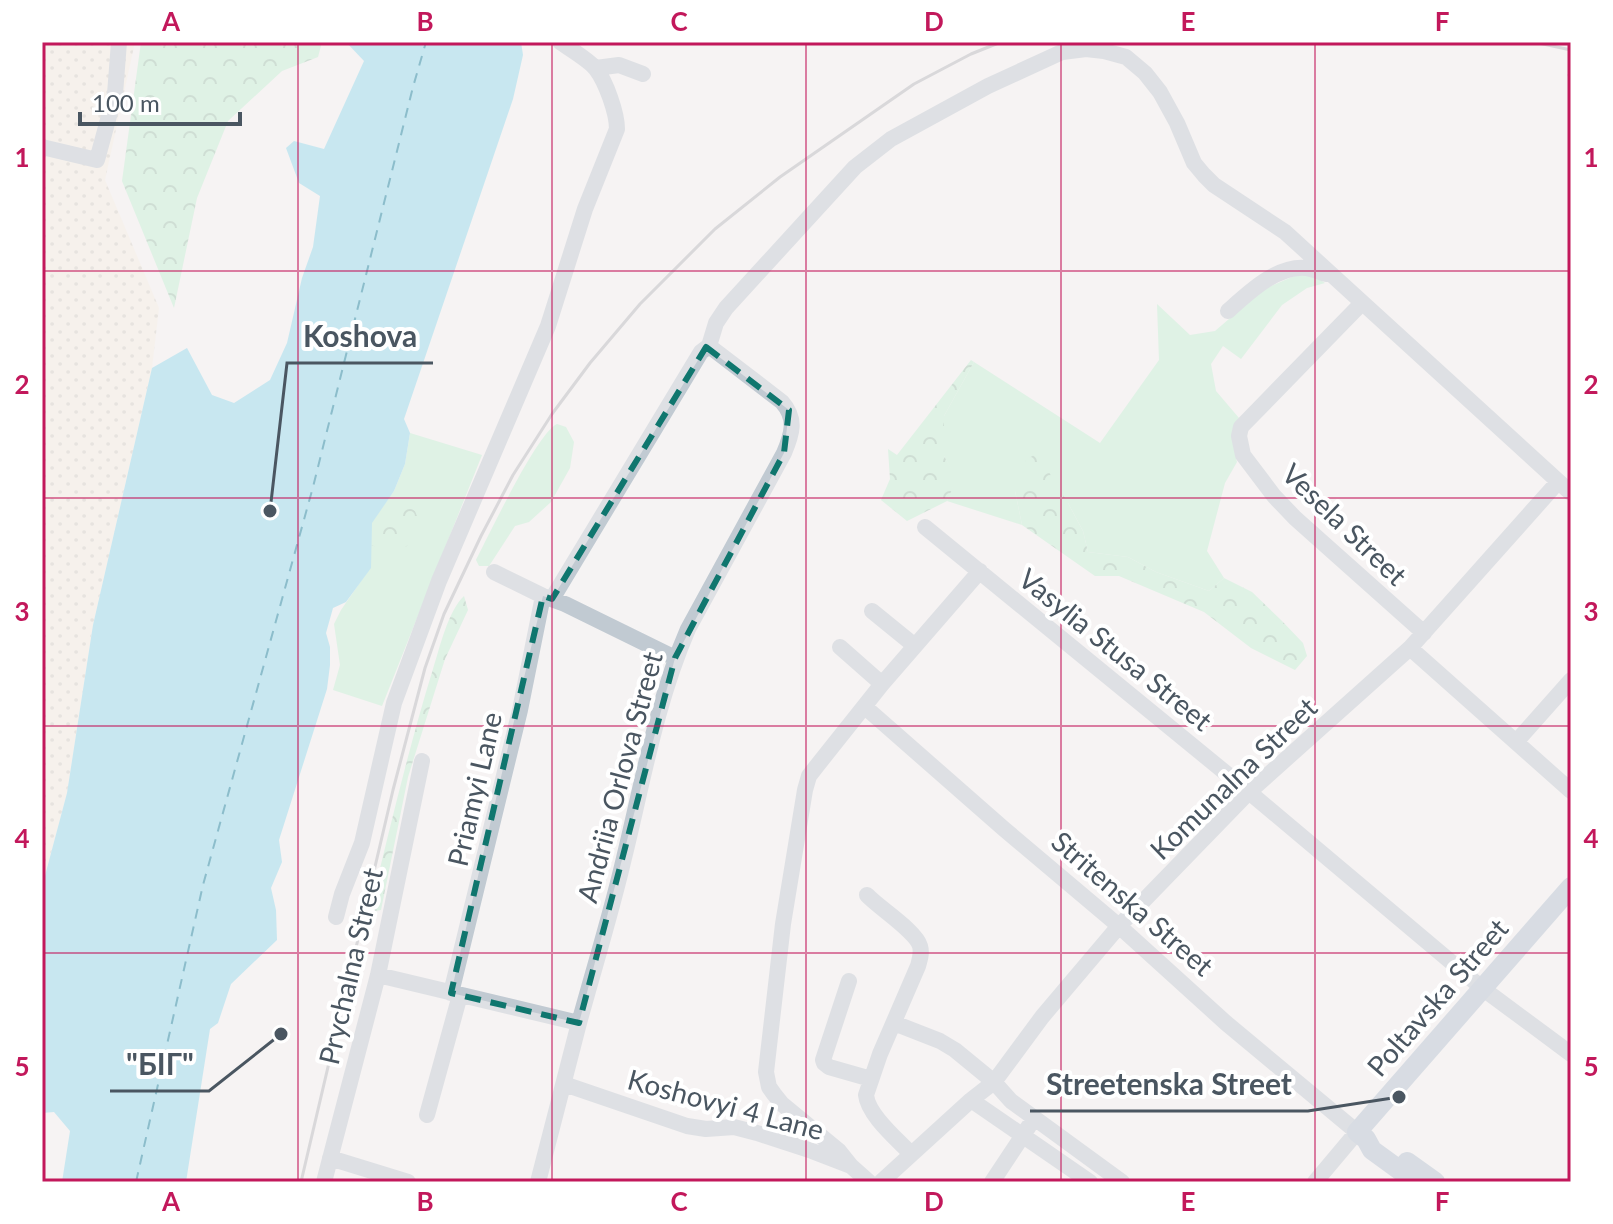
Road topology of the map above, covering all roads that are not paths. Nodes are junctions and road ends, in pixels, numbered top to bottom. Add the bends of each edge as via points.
1 (119, 42) edge
2 (560, 42) edge
3 (596, 68) junction
4 (643, 74) dead end
5 (42, 147) edge
6 (1331, 275) junction
7 (1362, 303) junction
8 (1228, 311) dead end
9 (709, 346) junction
10 (1565, 487) edge
11 (925, 527) dead end
12 (980, 571) junction
13 (494, 572) dead end
14 (548, 598) junction
15 (872, 611) dead end
16 (1424, 633) junction
17 (915, 646) junction
18 (840, 647) dead end
19 (1410, 648) junction
20 (675, 658) junction
21 (1571, 680) edge
22 (882, 684) junction
23 (865, 707) junction
24 (1516, 742) junction
25 (422, 761) dead end
26 (1571, 791) edge
27 (1249, 792) junction
28 (1571, 887) edge
29 (867, 895) dead end
30 (336, 917) dead end
31 (1119, 926) junction
32 (378, 975) junction
33 (849, 981) dead end
34 (1482, 988) junction
35 (456, 994) junction
36 (579, 1023) junction
37 (894, 1023) junction
38 (1571, 1054) edge
39 (871, 1079) junction
40 (994, 1082) junction
41 (564, 1084) junction
42 (971, 1100) junction
43 (427, 1115) dead end
44 (1035, 1119) junction
45 (1023, 1135) junction
46 (1361, 1136) junction
47 (911, 1154) junction
48 (330, 1158) junction
49 (851, 1166) junction
50 (324, 1182) edge
51 (408, 1182) edge
52 (538, 1182) edge
53 (869, 1182) edge
54 (881, 1182) edge
55 (992, 1182) edge
56 (1090, 1182) edge
57 (1122, 1182) edge
58 (1315, 1182) edge
59 (1416, 1182) edge
60 (1435, 1182) edge

1 - 5 street via 115,94 97,160
2 - 3 street
3 - 4 street via 619,65
3 - 30 street via 614,107 617,129 548,326 439,581 394,703 362,843
6 - 7 street
6 - 8 street via 1307,268 1288,270 1261,282
6 - 9 street via 1285,232 1204,175 1145,73 1126,57 1086,49 1062,52 988,86 891,139 855,167 726,308
7 - 10 street
7 - 16 street, Vesela Street via 1241,427 1240,447 1295,518
9 - 14 street, Priamyi Lane
9 - 20 street, Andriia Orlova Street via 782,402 793,421 784,453
10 - 16 street, Komunalna Street
11 - 12 street, Vasylia Stusa Street
12 - 17 street
12 - 27 street, Vasylia Stusa Street
13 - 14 street
14 - 20 street
14 - 35 street, Priamyi Lane
15 - 17 street
16 - 19 street, Komunalna Street
17 - 22 street
18 - 22 street
19 - 24 street
19 - 27 street, Komunalna Street
20 - 36 street, Andriia Orlova Street
21 - 24 street
22 - 23 street
23 - 31 street, Stritenska Street
23 - 49 street via 808,779 783,924 766,1072 769,1087 782,1104
24 - 26 street
25 - 32 street, Prychalna Street
27 - 31 street, Komunalna Street
27 - 34 street, Vasylia Stusa Street
28 - 34 main road, Poltavska Street
29 - 37 street via 911,932 920,947 921,958
31 - 40 street, Komunalna Street
31 - 46 street, Stritenska Street
32 - 35 street
32 - 48 street, Prychalna Street
33 - 39 street via 823,1060 829,1067
34 - 38 street, Vasylia Stusa Street
34 - 46 main road, Poltavska Street
35 - 36 street
35 - 43 street, Priamyi Lane
36 - 41 street, Andriia Orlova Street
37 - 39 street
37 - 40 street via 940,1041
39 - 47 street via 868,1105
40 - 42 street, Komunalna Street
40 - 44 street
41 - 49 street, Koshovyi 4 Lane via 687,1126 741,1129
41 - 52 street, Andriia Orlova Street
42 - 45 street
42 - 47 street, Komunalna Street
44 - 45 street
44 - 57 street
45 - 55 street
45 - 56 street
46 - 58 street, Poltavska Street
46 - 59 main road, Stritenska Street
46 - 60 main road, Stritenska Street via 1380,1142
47 - 54 street, Komunalna Street
48 - 50 street, Prychalna Street
48 - 51 street
49 - 53 street, Koshovyi 4 Lane

